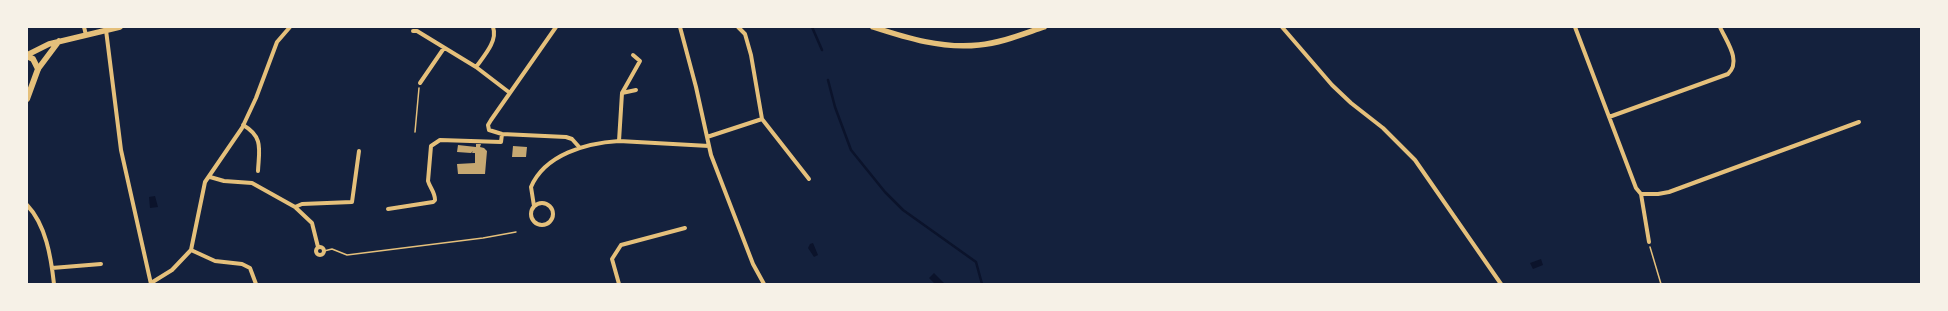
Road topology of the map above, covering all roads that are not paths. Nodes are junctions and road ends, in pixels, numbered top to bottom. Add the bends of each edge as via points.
1 (84, 27) edge
2 (120, 27) edge
3 (290, 27) edge
4 (493, 27) edge
5 (556, 27) edge
6 (680, 27) edge
7 (738, 27) edge
8 (873, 27) edge
9 (1044, 27) edge
10 (1282, 27) edge
11 (1575, 27) edge
12 (1720, 27) edge
13 (106, 30) junction
14 (413, 31) dead end
15 (86, 35) junction
16 (59, 41) junction
17 (444, 48) junction
18 (27, 56) edge
19 (633, 56) dead end
20 (476, 67) junction
21 (38, 69) junction
22 (420, 83) road end
23 (636, 90) dead end
24 (622, 92) junction
25 (510, 93) junction
26 (27, 99) edge
27 (1610, 117) junction
28 (762, 119) junction
29 (1860, 122) dead end
30 (243, 125) junction
31 (502, 134) junction
32 (707, 137) junction
33 (619, 141) junction
34 (709, 146) junction
35 (580, 148) junction
36 (359, 151) dead end
37 (258, 171) dead end
38 (210, 177) junction
39 (809, 179) dead end
40 (1642, 194) junction
41 (27, 205) edge
42 (534, 206) junction
43 (295, 207) junction
44 (388, 209) dead end
45 (685, 228) dead end
46 (1649, 242) road end
47 (318, 247) junction
48 (191, 250) junction
49 (101, 264) dead end
50 (52, 268) junction
51 (1499, 283) edge
52 (54, 284) edge
53 (151, 284) edge
54 (256, 284) edge
55 (618, 284) edge
56 (764, 284) edge

1 - 15 street
2 - 13 main road
3 - 30 street via 277,42
4 - 20 street via 495,33 492,43
5 - 25 street
6 - 32 street
7 - 28 street via 745,34 751,56
8 - 9 main road via 918,40 959,46 990,43
10 - 51 street via 1332,85 1383,128 1415,160
11 - 27 street
12 - 27 street via 1734,63 1728,74
13 - 15 main road
13 - 53 street via 121,150
14 - 17 street
15 - 16 main road
16 - 18 main road
16 - 21 main road
17 - 20 street
17 - 22 street
18 - 21 main road via 33,59
19 - 24 street via 640,61
20 - 25 street
21 - 26 main road
23 - 24 street
24 - 33 street
25 - 31 street via 488,126 489,130
27 - 40 street via 1636,188
28 - 32 street
28 - 39 street
29 - 40 street via 1668,192
30 - 37 street via 258,137
30 - 38 street
31 - 35 street via 566,137 572,139
31 - 44 street via 501,142 435,142 431,146 428,181 436,200
32 - 34 street
33 - 34 street
33 - 35 street
34 - 56 street via 753,264
35 - 42 street via 559,157 538,174 531,187
36 - 43 street via 352,202 302,204
38 - 43 street via 252,183
38 - 48 street via 205,182
40 - 46 street
41 - 50 street via 36,215
42 - 42 street via 531,212 533,221 542,225 548,223 553,214 551,208 541,203
43 - 47 street via 312,223
45 - 55 street via 621,245 612,259
47 - 47 street via 316,251 322,254 324,250
48 - 53 street via 172,270
48 - 54 street via 215,262 242,264 250,268
49 - 50 street
50 - 52 street

